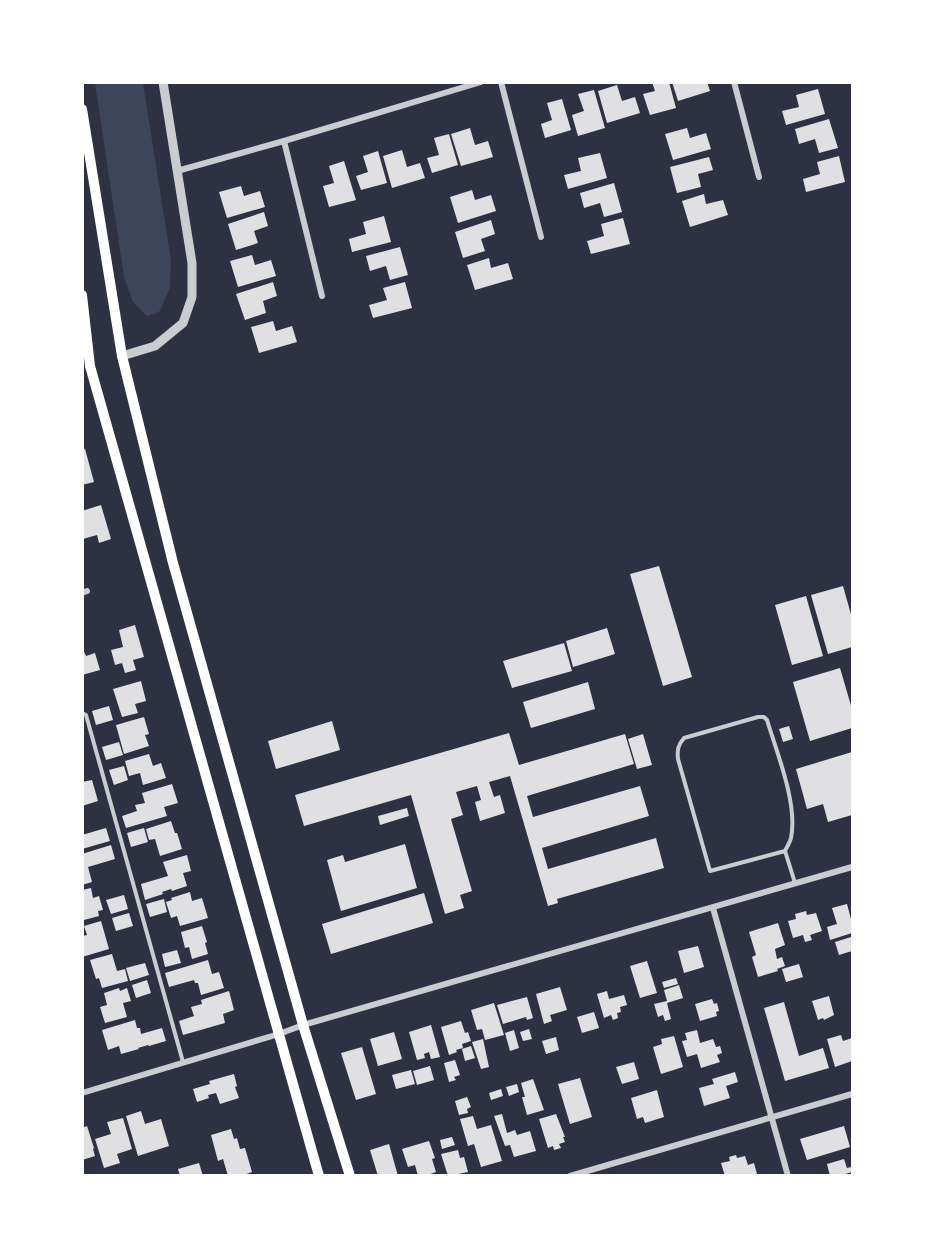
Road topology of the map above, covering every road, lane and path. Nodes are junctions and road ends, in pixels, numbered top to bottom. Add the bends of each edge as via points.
1 (163, 82) edge
2 (481, 82) edge
3 (501, 82) edge
4 (734, 82) edge
5 (82, 109) edge
6 (284, 141) junction
7 (177, 171) junction
8 (759, 177) dead end
9 (541, 237) dead end
10 (322, 296) dead end
11 (83, 300) edge
12 (122, 356) junction
13 (82, 713) edge
14 (785, 851) junction
15 (852, 867) edge
16 (795, 884) junction
17 (713, 908) junction
18 (303, 1025) junction
19 (279, 1034) junction
20 (183, 1063) junction
21 (82, 1093) edge
22 (852, 1094) edge
23 (772, 1118) junction
24 (319, 1176) edge
25 (350, 1176) edge
26 (570, 1176) edge
27 (788, 1176) edge

1 - 7 street
2 - 6 street
3 - 9 street
4 - 8 street
5 - 12 main road
6 - 7 street
6 - 10 street
7 - 12 street via 192,263 192,297 183,323 155,346
11 - 19 main road via 90,366
12 - 18 main road via 173,563
13 - 20 lane via 86,715
14 - 14 lane via 791,839 792,814 767,720 758,717 684,738 677,751 710,871
14 - 16 lane
15 - 16 street
16 - 17 street
17 - 18 street
17 - 23 street
18 - 19 street
18 - 25 main road
19 - 20 street
19 - 24 main road
20 - 21 street
22 - 23 street
23 - 26 street
23 - 27 street

